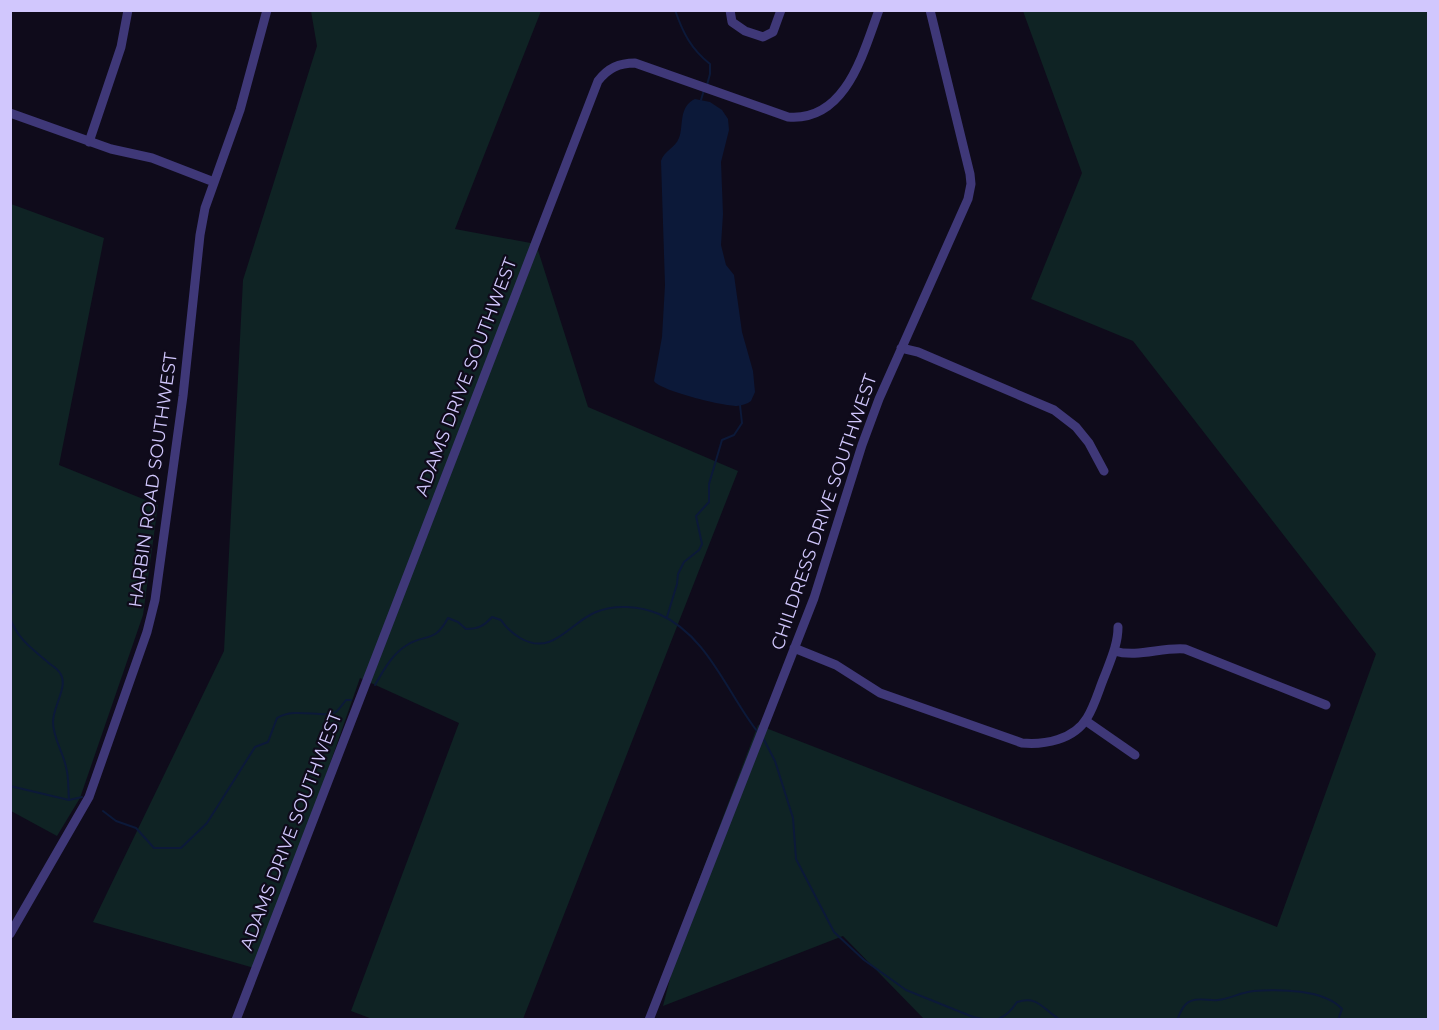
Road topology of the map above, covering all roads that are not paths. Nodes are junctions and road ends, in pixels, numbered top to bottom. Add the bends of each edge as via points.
1 (128, 10) edge
2 (267, 10) edge
3 (730, 10) edge
4 (781, 10) edge
5 (879, 10) edge
6 (930, 10) edge
7 (10, 113) edge
8 (89, 142) junction
9 (214, 182) junction
10 (901, 348) junction
11 (1104, 471) dead end
12 (1118, 627) dead end
13 (794, 648) junction
14 (1114, 651) junction
15 (1326, 705) dead end
16 (1086, 720) junction
17 (1135, 755) dead end
18 (10, 934) edge
19 (236, 1020) edge
20 (649, 1020) edge

1 - 8 street via 121,47
2 - 9 street, HARBIN ROAD SOUTHWEST via 240,110
3 - 4 street via 732,22 763,37 773,32
5 - 19 street, ADAMS DRIVE SOUTHWEST via 848,84 827,106 802,118 788,117 635,63 613,67 598,81
6 - 10 street, CHILDRESS DRIVE SOUTHWEST via 971,184 969,199 952,239
7 - 8 street
8 - 9 street via 152,158
9 - 18 street, HARBIN ROAD SOUTHWEST via 200,235 183,396 155,600 147,632 89,797
10 - 11 street via 1054,410 1076,427
10 - 13 street, CHILDRESS DRIVE SOUTHWEST via 862,445 819,585
12 - 14 street
13 - 16 street via 836,665 880,693 1022,743 1058,741
13 - 20 street, CHILDRESS DRIVE SOUTHWEST
14 - 15 street via 1134,655 1185,649
14 - 16 street
16 - 17 street

